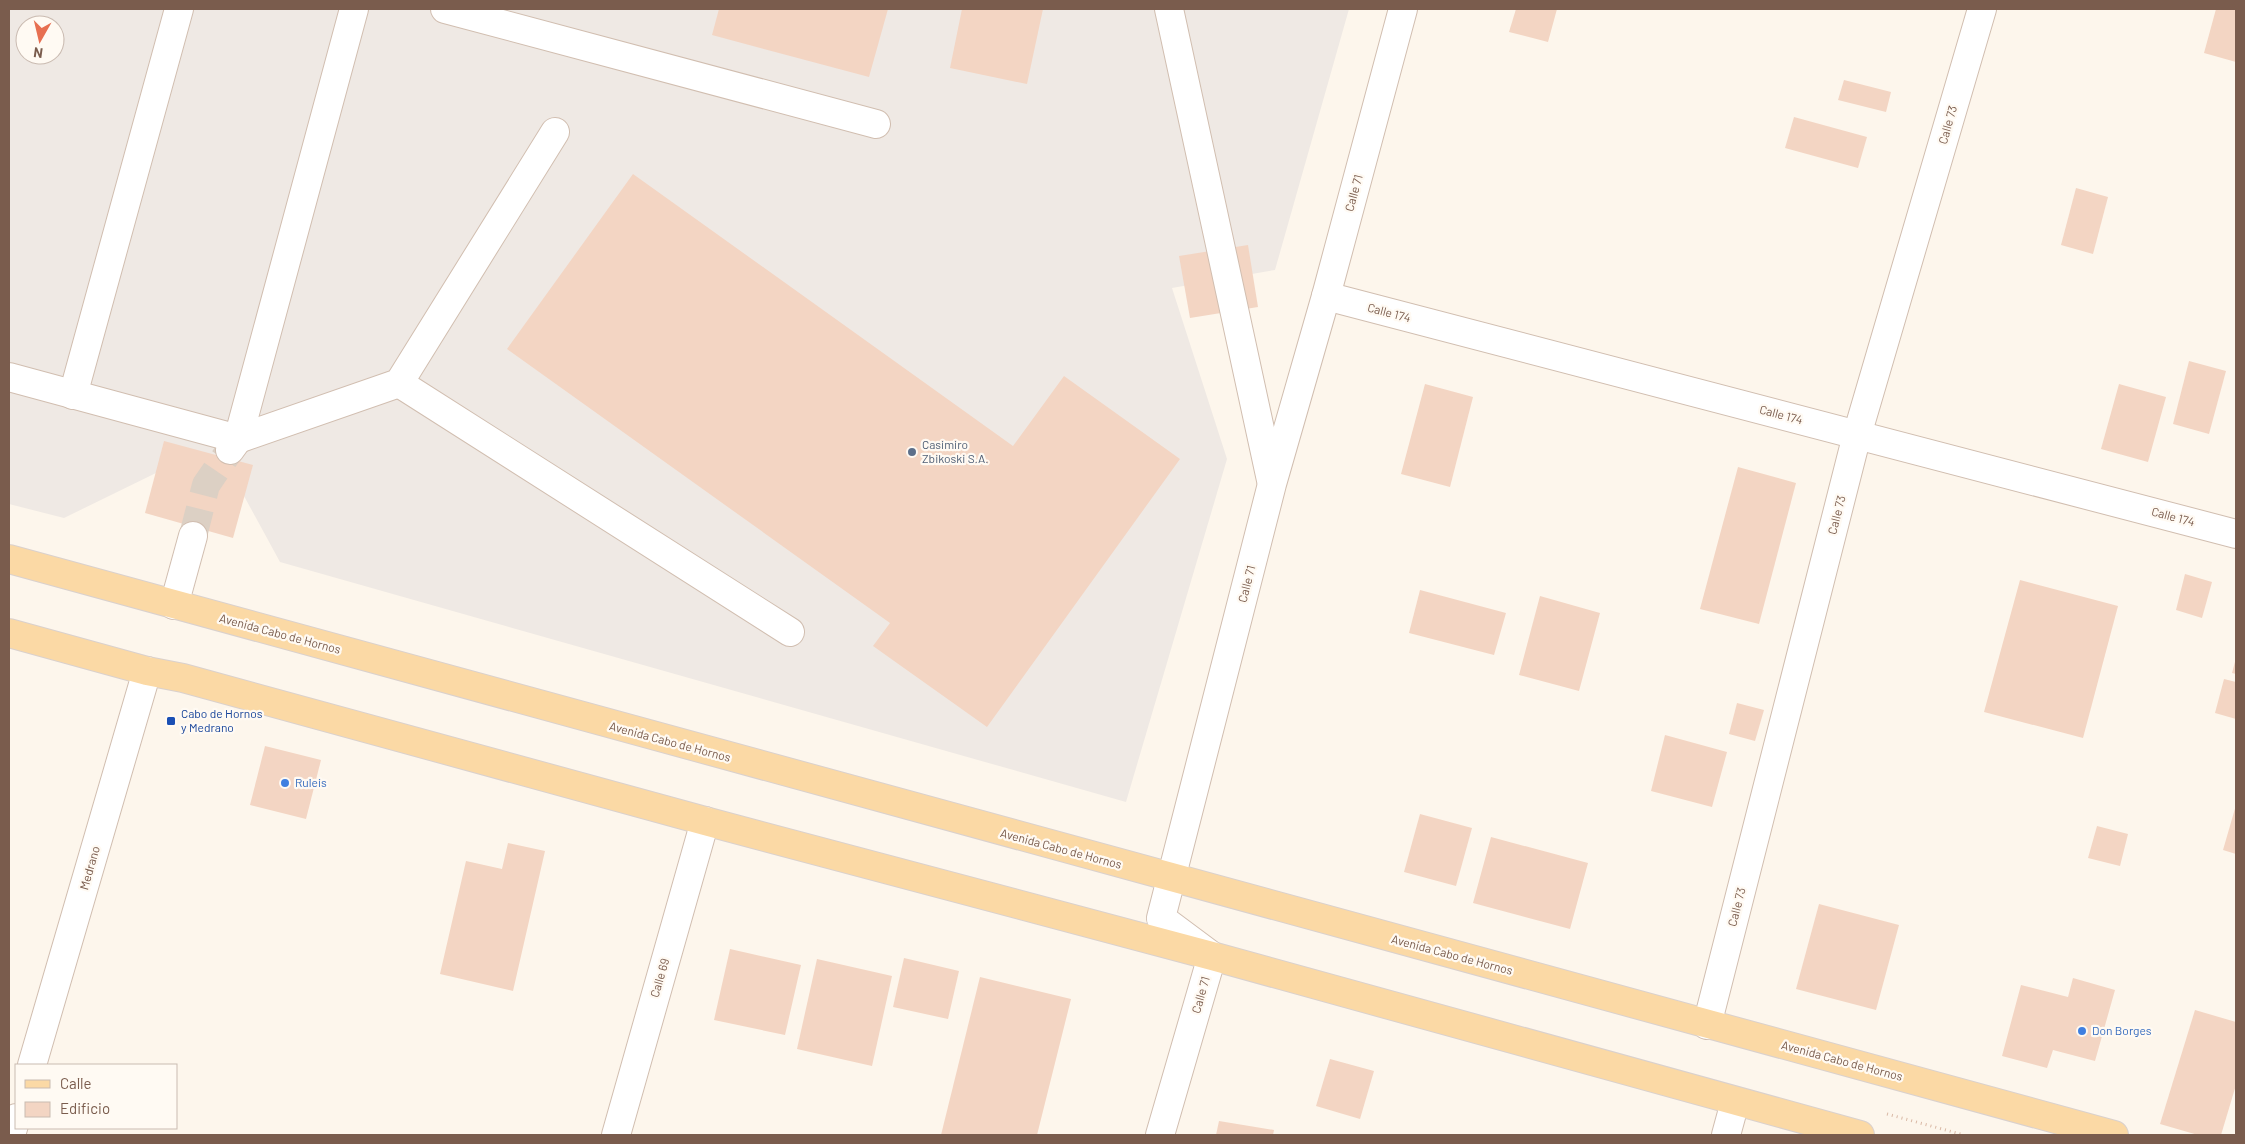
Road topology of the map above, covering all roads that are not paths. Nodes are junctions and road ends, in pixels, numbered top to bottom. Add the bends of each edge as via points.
1 (179, 9) edge
2 (354, 9) edge
3 (445, 9) edge
4 (1169, 9) edge
5 (1403, 9) edge
6 (1982, 9) edge
7 (876, 124) dead end
8 (555, 132) dead end
9 (1326, 296) junction
10 (9, 378) edge
11 (399, 383) junction
12 (73, 395) junction
13 (1857, 435) junction
14 (233, 446) junction
15 (1272, 484) junction
16 (2236, 534) edge
17 (193, 536) tunnel mouth
18 (9, 559) edge
19 (174, 606) junction
20 (790, 632) dead end
21 (9, 633) edge
22 (148, 671) junction
23 (705, 821) junction
24 (1172, 879) junction
25 (1212, 956) junction
26 (1707, 1025) junction
27 (32, 1064) edge
28 (1735, 1102) junction
29 (15, 1121) edge
30 (11, 1135) edge
31 (616, 1135) edge
32 (1160, 1135) edge
33 (1726, 1135) edge
34 (1860, 1135) edge
35 (2114, 1135) edge

1 - 12 street
2 - 14 street
3 - 7 street
4 - 15 street
5 - 9 street, Calle 71
6 - 13 street, Calle 73
8 - 11 street
9 - 13 street, Calle 174
9 - 15 street, Calle 71
10 - 12 street
11 - 14 street
11 - 20 street
12 - 14 street
13 - 16 street, Calle 174
13 - 26 street, Calle 73
15 - 24 street, Calle 71
17 - 19 street
18 - 19 main road, Avenida Cabo de Hornos
19 - 24 main road, Avenida Cabo de Hornos
21 - 22 main road
22 - 23 main road via 193,680
22 - 27 street, Medrano
23 - 25 main road
23 - 31 street, Calle 69
24 - 25 street, Calle 71 via 1161,918
24 - 26 main road, Avenida Cabo de Hornos
25 - 28 main road
25 - 32 street, Calle 71
26 - 35 main road, Avenida Cabo de Hornos
28 - 33 street
28 - 34 main road
29 - 30 street

